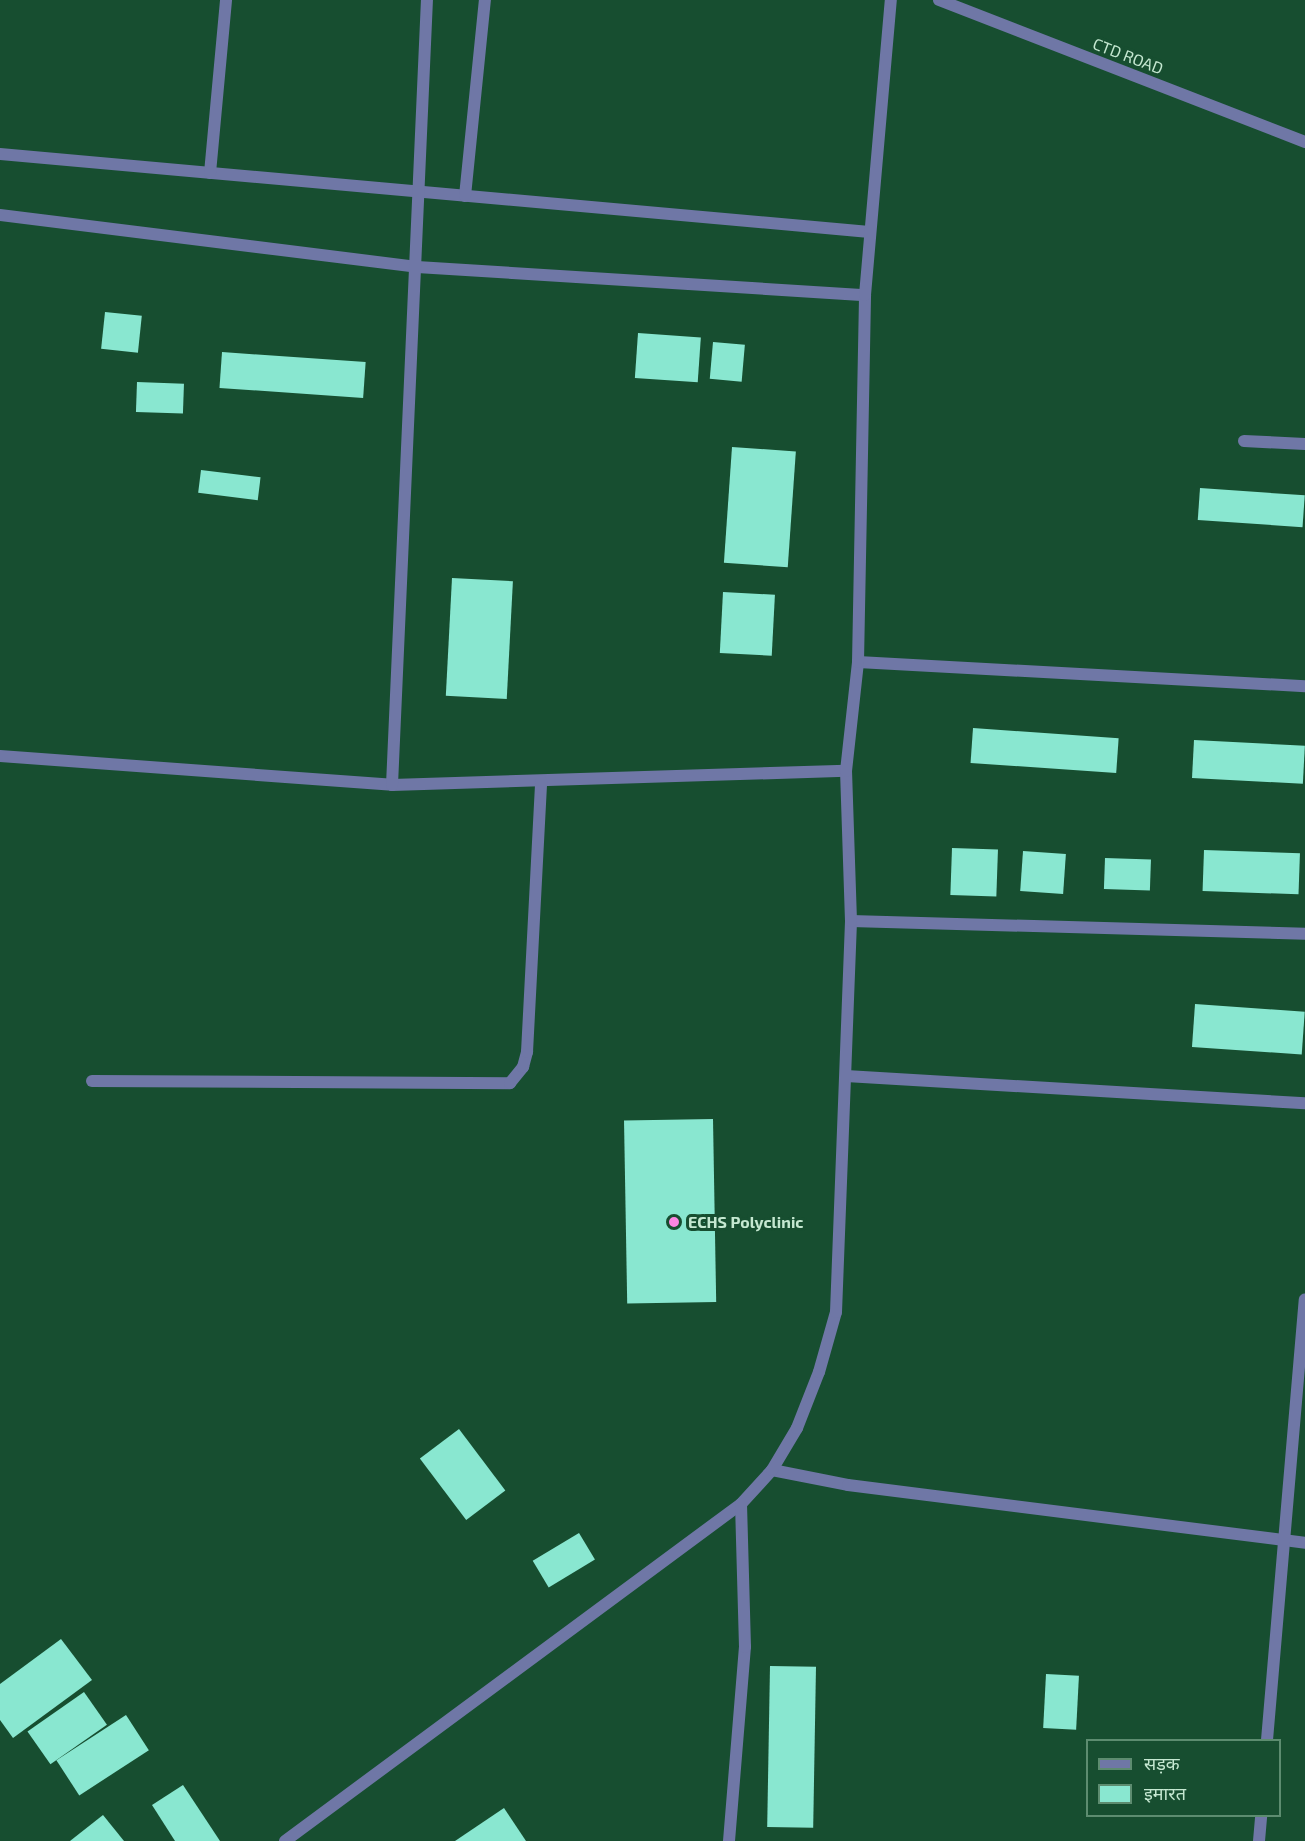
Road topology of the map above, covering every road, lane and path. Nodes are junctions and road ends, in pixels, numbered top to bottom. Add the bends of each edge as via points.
1 (226, 0) edge
2 (427, 0) edge
3 (485, 0) edge
4 (891, 0) edge
5 (939, 0) edge
6 (1305, 142) edge
7 (0, 154) edge
8 (210, 173) junction
9 (420, 192) junction
10 (465, 196) junction
11 (0, 215) edge
12 (870, 232) junction
13 (417, 267) junction
14 (865, 295) junction
15 (1244, 441) dead end
16 (1305, 444) edge
17 (858, 662) junction
18 (1305, 686) edge
19 (0, 756) edge
20 (846, 771) junction
21 (541, 781) junction
22 (392, 785) junction
23 (851, 921) junction
24 (1305, 934) edge
25 (846, 1076) junction
26 (92, 1081) dead end
27 (1305, 1102) edge
28 (1305, 1300) edge
29 (772, 1470) junction
30 (741, 1504) junction
31 (1283, 1542) junction
32 (1305, 1543) edge
33 (1268, 1739) edge
34 (1262, 1817) edge
35 (285, 1841) edge
36 (729, 1841) edge
37 (1259, 1841) edge

1 - 8 street
2 - 9 street
3 - 10 street
4 - 12 street
5 - 6 street, CTD ROAD
7 - 8 street
8 - 9 street
9 - 10 street
9 - 13 street
10 - 12 street
11 - 13 street
12 - 14 street
13 - 14 street
13 - 22 street
14 - 17 street
15 - 16 street
17 - 18 street
17 - 20 street
19 - 22 street
20 - 21 street
20 - 23 street
21 - 22 street
21 - 26 street via 527,1052 523,1066 510,1083
23 - 24 street
23 - 25 street
25 - 27 street
25 - 29 street via 836,1312 797,1428
28 - 31 street
29 - 30 street
29 - 31 street via 859,1486
30 - 35 street
30 - 36 street via 745,1647
31 - 32 street
31 - 33 street
34 - 37 street

